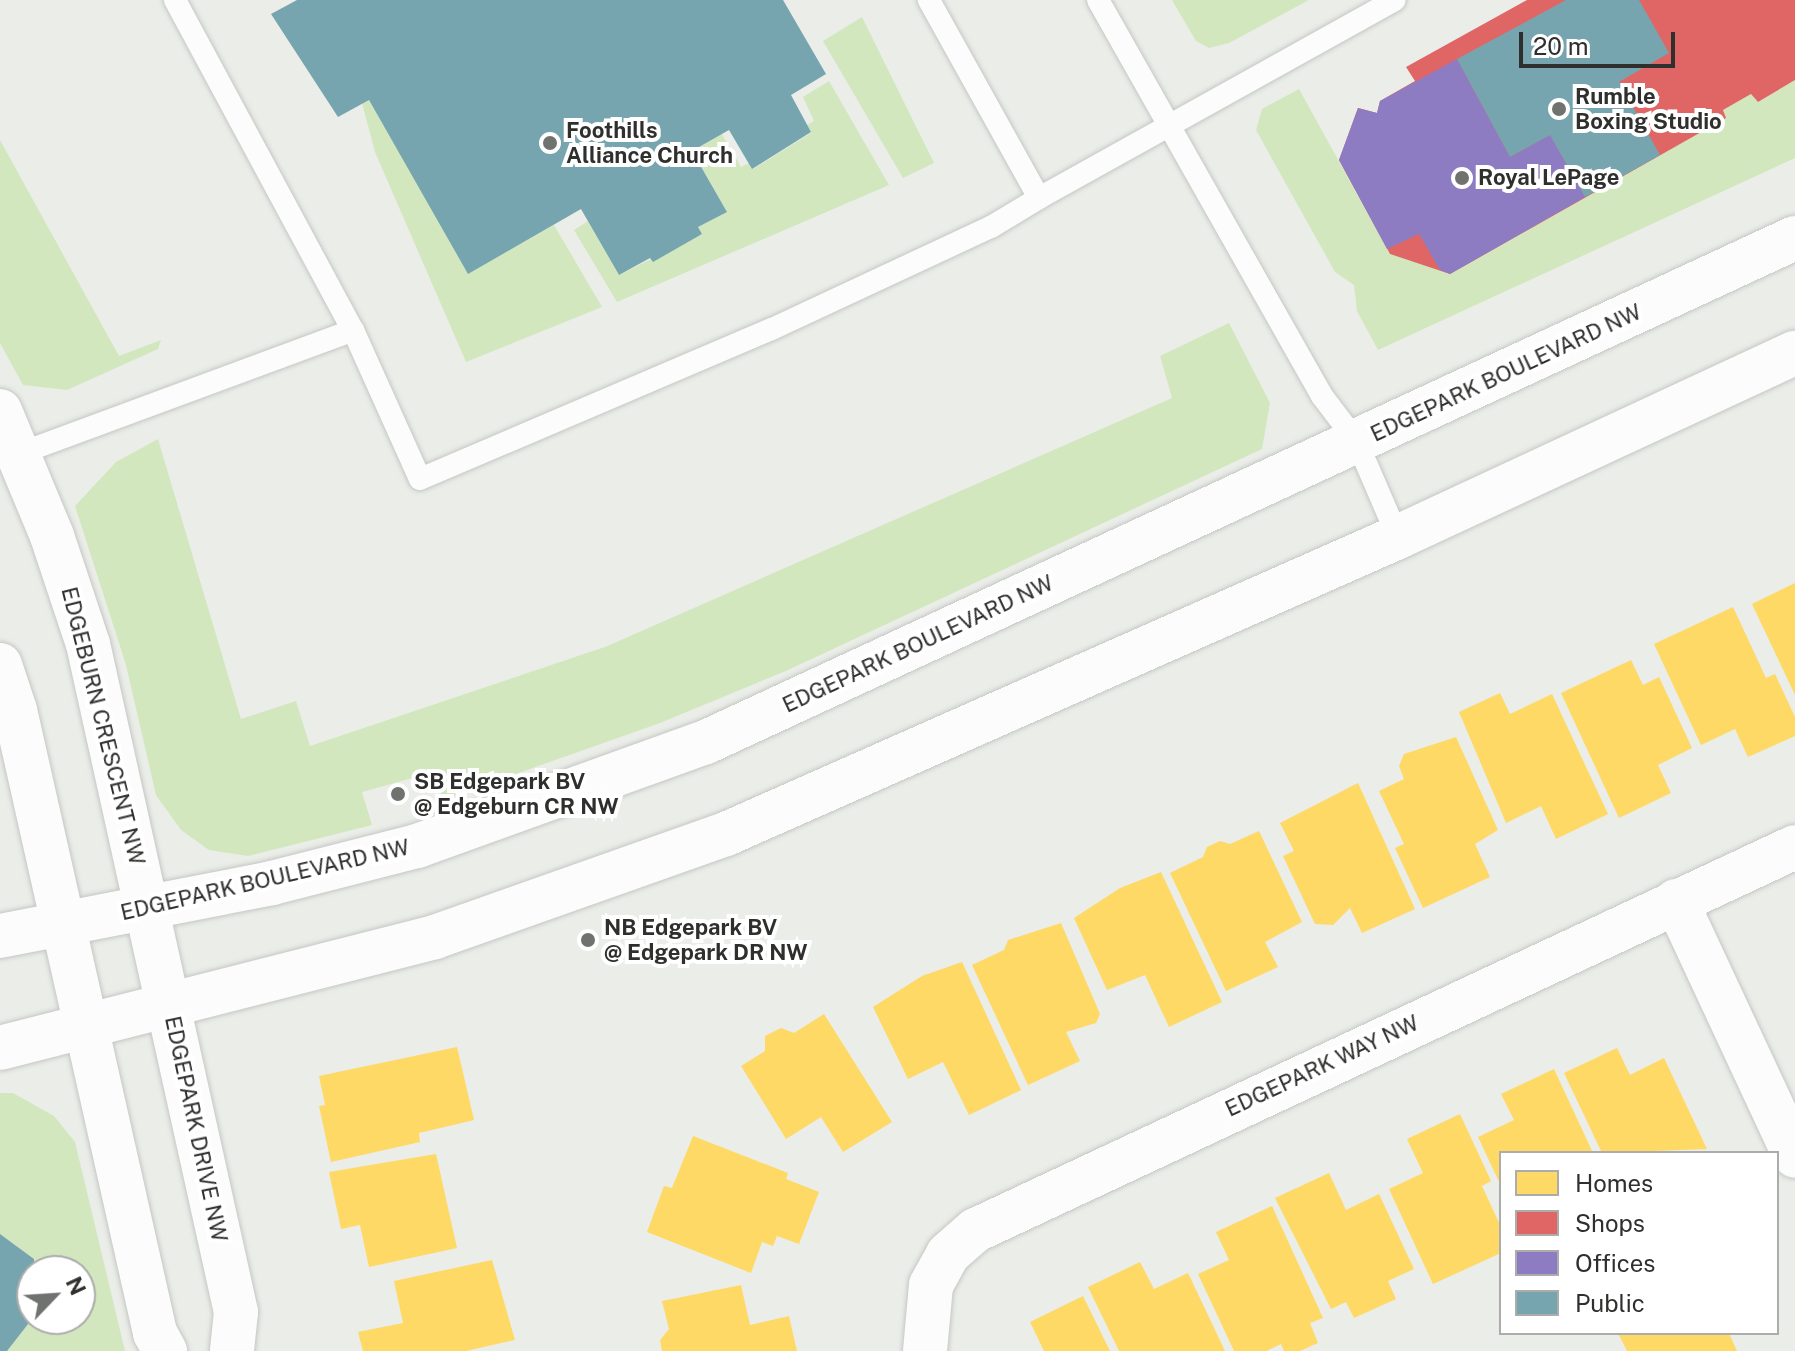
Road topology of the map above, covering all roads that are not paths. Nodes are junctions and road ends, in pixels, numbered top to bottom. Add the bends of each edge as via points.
1 (175, 0) edge
2 (929, 0) edge
3 (1098, 0) edge
4 (1395, 0) edge
5 (1169, 127) junction
6 (1039, 198) junction
7 (1795, 238) edge
8 (353, 330) junction
9 (1795, 353) edge
10 (0, 411) edge
11 (1357, 442) junction
12 (10, 458) edge
13 (1398, 537) junction
14 (0, 665) edge
15 (1795, 847) edge
16 (1676, 901) junction
17 (148, 908) junction
18 (65, 924) junction
19 (0, 936) edge
20 (169, 1007) junction
21 (87, 1028) junction
22 (0, 1048) edge
23 (1795, 1156) edge
24 (165, 1351) edge
25 (232, 1351) edge
26 (925, 1351) edge

1 - 8 lane
2 - 6 lane
3 - 5 lane
4 - 5 lane
5 - 6 lane
5 - 11 lane via 1322,396
6 - 8 lane via 991,227 786,322 420,479
7 - 11 street, EDGEPARK BOULEVARD NW
8 - 12 lane
9 - 13 street
10 - 12 street, EDGEBURN CRESCENT NW
11 - 13 lane
11 - 17 street, EDGEPARK BOULEVARD NW via 706,742 417,846
12 - 17 street, EDGEBURN CRESCENT NW via 88,644
13 - 20 street via 726,834 435,937
14 - 18 street
15 - 16 street, EDGEPARK WAY NW
16 - 23 street
16 - 26 street, EDGEPARK WAY NW via 976,1230 948,1254 931,1285
17 - 18 street, EDGEPARK BOULEVARD NW
17 - 20 street, EDGEPARK DRIVE NW
18 - 19 street, EDGEPARK BOULEVARD NW
18 - 21 street
20 - 21 street
20 - 25 street, EDGEPARK DRIVE NW via 236,1312
21 - 22 street
21 - 24 street via 155,1333

